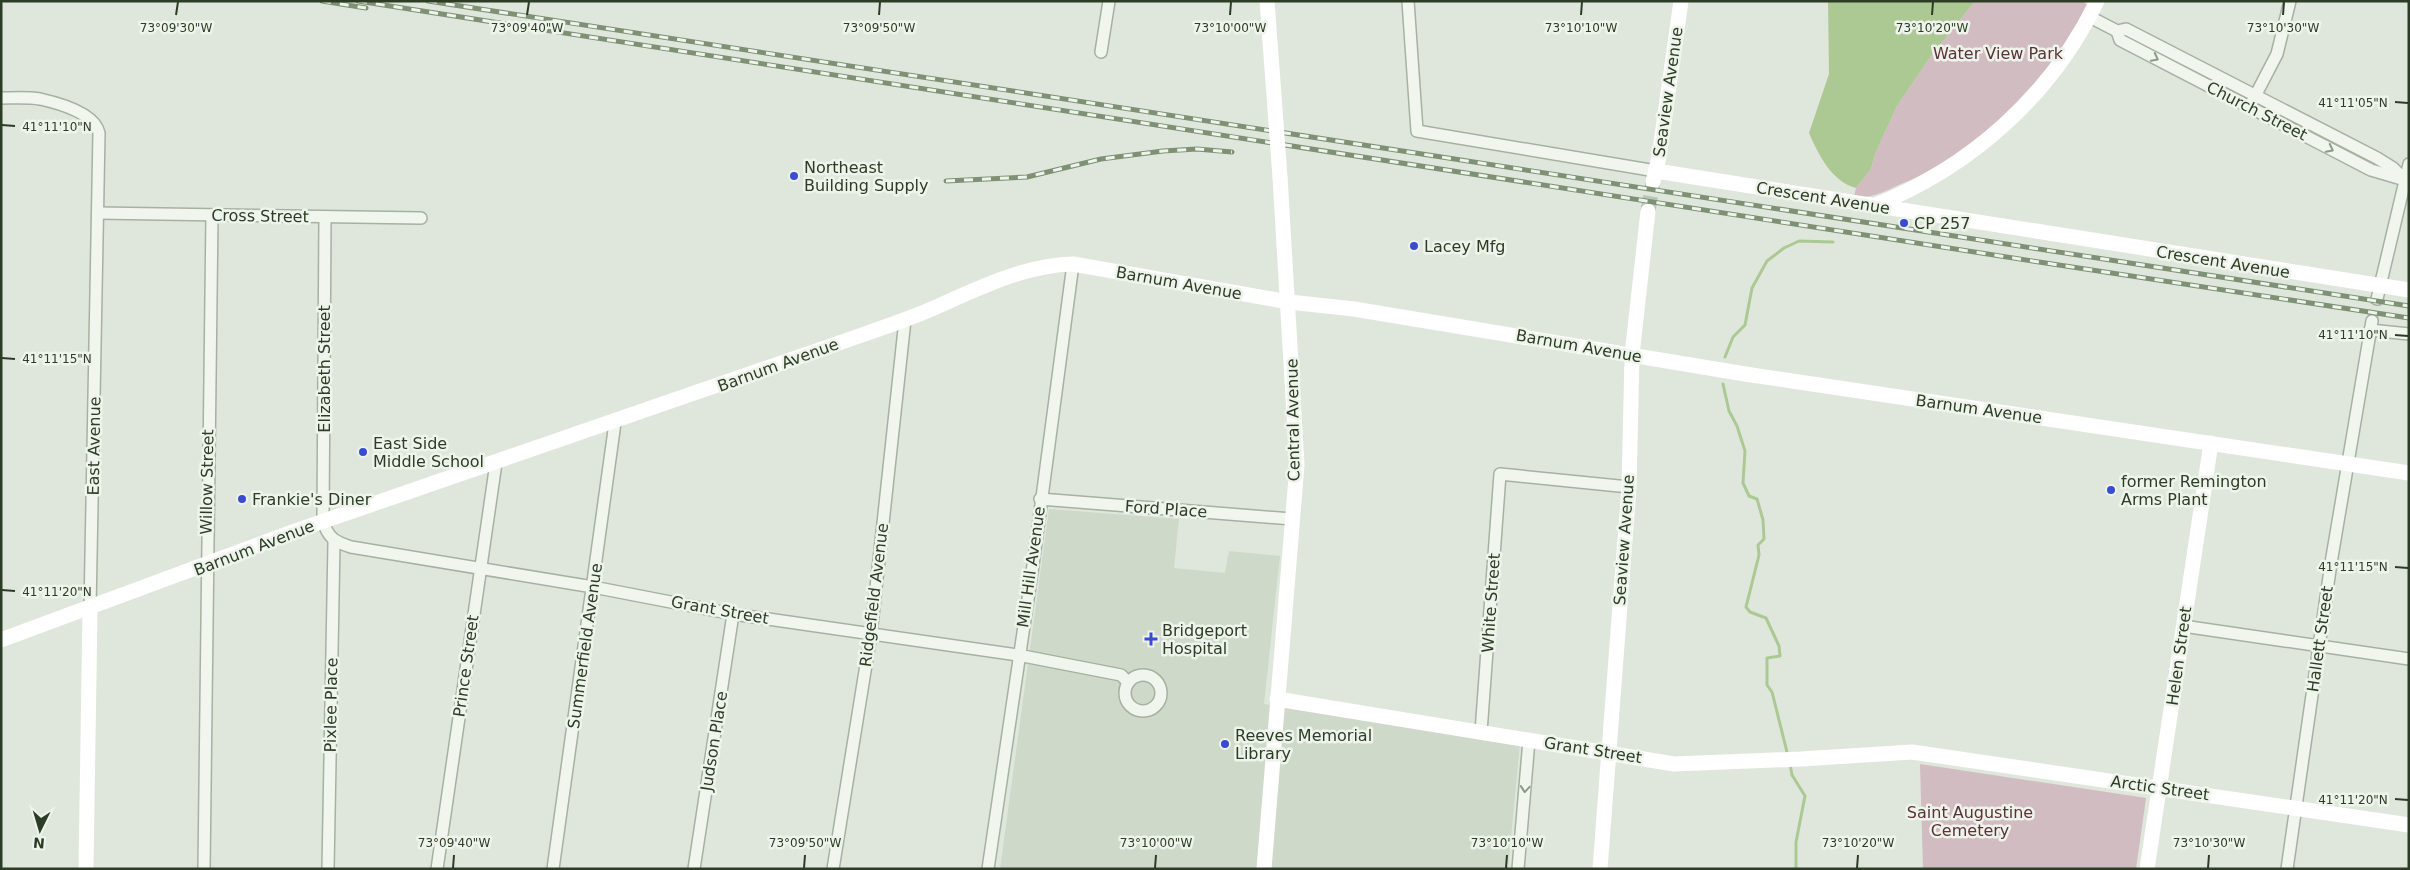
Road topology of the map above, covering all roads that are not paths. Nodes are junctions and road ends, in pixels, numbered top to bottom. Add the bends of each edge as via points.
1 (1109, 1) edge
2 (1268, 1) edge
3 (1408, 1) edge
4 (1681, 1) edge
5 (2097, 1) edge
6 (2290, 1) edge
7 (2090, 17) junction
8 (1101, 52) dead end
9 (1, 98) edge
10 (2252, 102) junction
11 (2409, 164) edge
12 (1655, 176) junction
13 (2407, 181) edge
14 (1872, 206) junction
15 (1648, 211) tunnel mouth
16 (98, 213) junction
17 (212, 215) junction
18 (325, 218) junction
19 (421, 218) dead end
20 (1073, 264) junction
21 (2409, 290) edge
22 (2378, 293) junction
23 (1289, 302) junction
24 (905, 320) junction
25 (2409, 334) edge
26 (1632, 355) junction
27 (615, 422) junction
28 (2211, 443) junction
29 (496, 463) junction
30 (2347, 464) junction
31 (2409, 473) edge
32 (1629, 487) junction
33 (1040, 499) junction
34 (1292, 519) junction
35 (323, 521) junction
36 (334, 542) junction
37 (206, 566) junction
38 (480, 568) junction
39 (593, 587) junction
40 (90, 609) junction
41 (733, 614) junction
42 (2183, 626) junction
43 (871, 634) junction
44 (1, 640) edge
45 (2319, 646) junction
46 (1018, 655) junction
47 (2409, 659) edge
48 (1128, 682) dead end
49 (1277, 699) junction
50 (1481, 732) junction
51 (1529, 740) junction
52 (1609, 752) junction
53 (1912, 752) joint
54 (2160, 788) junction
55 (2296, 809) junction
56 (2409, 826) edge
57 (86, 869) edge
58 (204, 869) edge
59 (328, 869) edge
60 (437, 869) edge
61 (553, 869) edge
62 (694, 869) edge
63 (833, 869) edge
64 (988, 869) edge
65 (1264, 869) edge
66 (1518, 869) edge
67 (1600, 869) edge
68 (2147, 869) edge
69 (2286, 869) edge

1 - 8 street
2 - 23 main road, Central Avenue, bridge
3 - 12 street, Crescent Avenue via 1416,131
4 - 12 main road, Seaview Avenue
5 - 7 main road
6 - 10 street via 2277,54
7 - 10 street, Church Street via 2117,31 2126,29
7 - 14 main road via 2045,82 1995,134 1939,174
9 - 16 street, East Avenue via 43,100 72,110 96,124 100,137
10 - 13 street, Church Street via 2377,158
11 - 13 street
12 - 14 main road, Crescent Avenue
13 - 22 street
14 - 22 main road, Crescent Avenue
15 - 26 main road, Seaview Avenue
16 - 17 street, Cross Street
16 - 40 street, East Avenue
17 - 18 street, Cross Street
17 - 37 street, Willow Street
18 - 19 street, Cross Street
18 - 35 street, Elizabeth Street
20 - 23 main road, Barnum Avenue
20 - 24 main road, Barnum Avenue via 1045,266 1022,273
20 - 33 street, Mill Hill Avenue
21 - 22 main road, Crescent Avenue
23 - 26 main road, Barnum Avenue via 1354,309
23 - 34 main road, Central Avenue via 1297,465
24 - 27 main road, Barnum Avenue
24 - 43 street, Ridgefield Avenue
25 - 30 street, Hallett Street via 2371,326
26 - 28 main road, Barnum Avenue
26 - 32 main road, Seaview Avenue
27 - 29 main road, Barnum Avenue
27 - 39 street, Summerfield Avenue
28 - 30 main road, Barnum Avenue
28 - 42 main road, Helen Street
29 - 35 main road, Barnum Avenue
29 - 38 street, Prince Street
30 - 31 main road, Barnum Avenue
30 - 45 street, Hallett Street
32 - 50 street, White Street via 1500,474
32 - 52 main road, Seaview Avenue
33 - 34 street, Ford Place
33 - 46 street, Mill Hill Avenue
34 - 49 main road, Central Avenue
35 - 36 street
35 - 37 main road, Barnum Avenue
36 - 38 street, Grant Street
36 - 59 street, Pixlee Place
37 - 40 main road, Barnum Avenue
37 - 58 street, Willow Street
38 - 39 street, Grant Street
38 - 60 street, Prince Street
39 - 41 street, Grant Street
39 - 61 street, Summerfield Avenue
40 - 44 main road, Barnum Avenue
40 - 57 main road, East Avenue
41 - 43 street, Grant Street
41 - 62 street, Judson Place
42 - 45 street
42 - 54 main road, Helen Street
43 - 46 street, Grant Street
43 - 63 street, Ridgefield Avenue
45 - 47 street
45 - 55 street, Hallett Street
46 - 48 street, Grant Street via 1121,675
46 - 64 street, Mill Hill Avenue
49 - 50 main road, Grant Street
49 - 65 main road, Central Avenue
50 - 51 main road, Grant Street
51 - 52 main road, Grant Street
51 -> 66 street
52 - 53 main road, Grant Street via 1674,764
52 - 67 main road, Seaview Avenue
53 - 54 main road, Arctic Street
54 - 55 main road, Arctic Street
54 - 68 main road, Helen Street
55 - 56 main road, Arctic Street
55 - 69 street, Hallett Street

